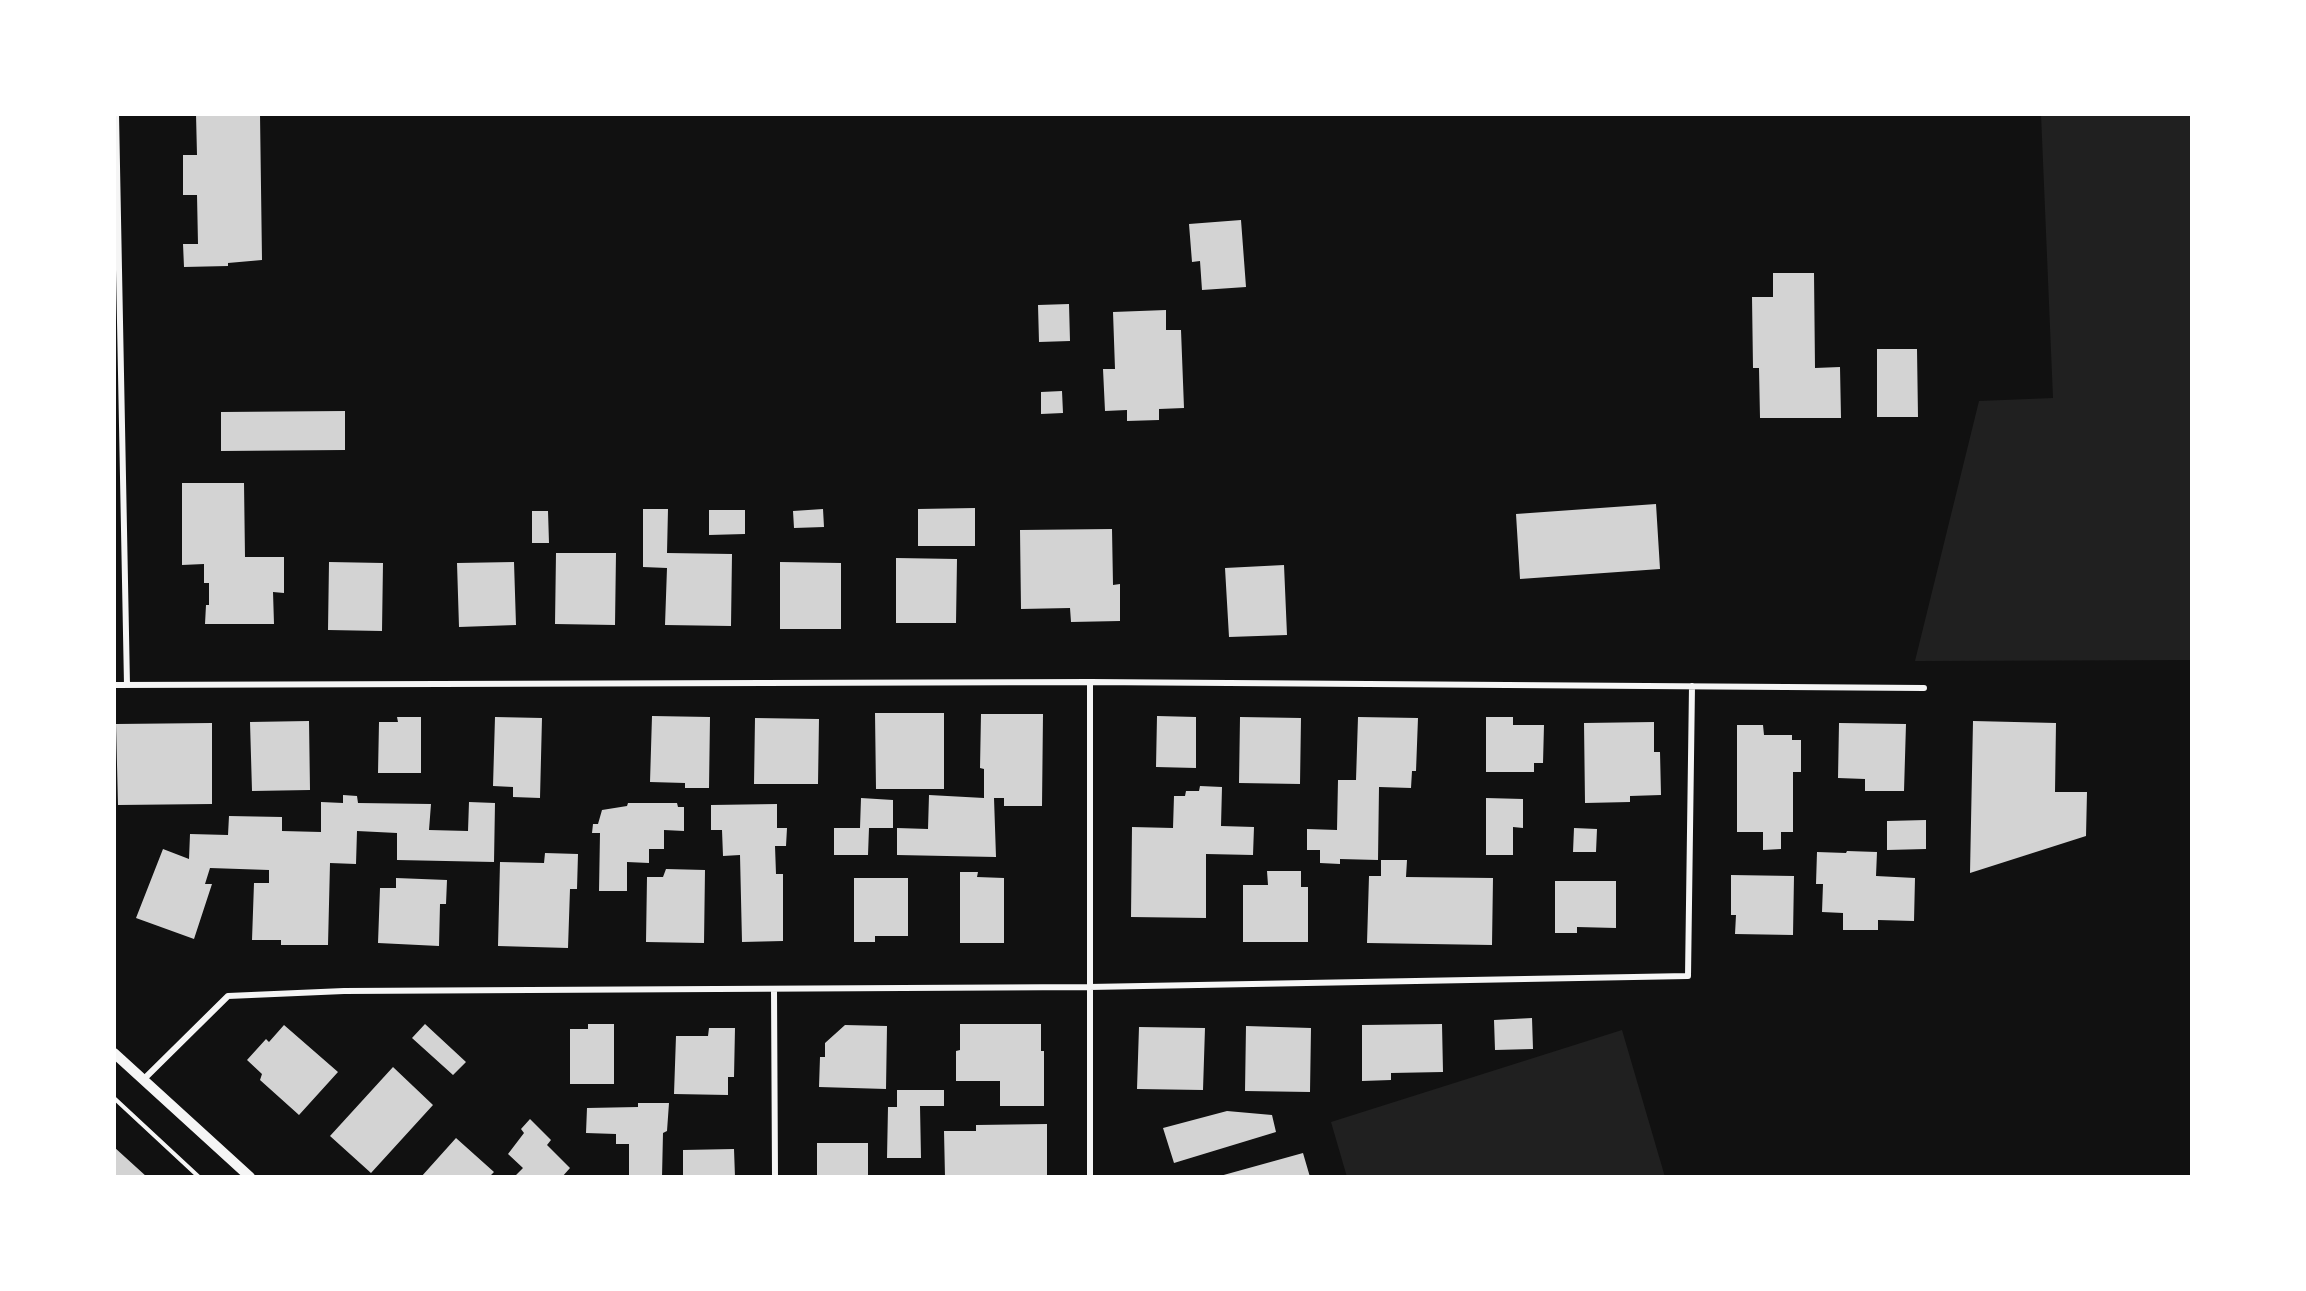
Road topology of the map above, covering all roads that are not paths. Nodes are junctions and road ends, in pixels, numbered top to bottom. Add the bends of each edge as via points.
1 (116, 114) edge
2 (1089, 682) junction
3 (127, 685) junction
4 (114, 686) edge
5 (1692, 686) junction
6 (1924, 688) dead end
7 (1089, 987) junction
8 (774, 989) junction
9 (114, 1053) edge
10 (144, 1079) junction
11 (249, 1177) edge
12 (775, 1177) edge
13 (1090, 1177) edge

1 - 3 street
2 - 3 street
2 - 5 street
2 - 7 street
3 - 4 street
5 - 6 street
5 - 7 street via 1688,976
7 - 8 street
7 - 13 street
8 - 10 street via 344,991 228,996
8 - 12 street
9 - 10 street
10 - 11 street

